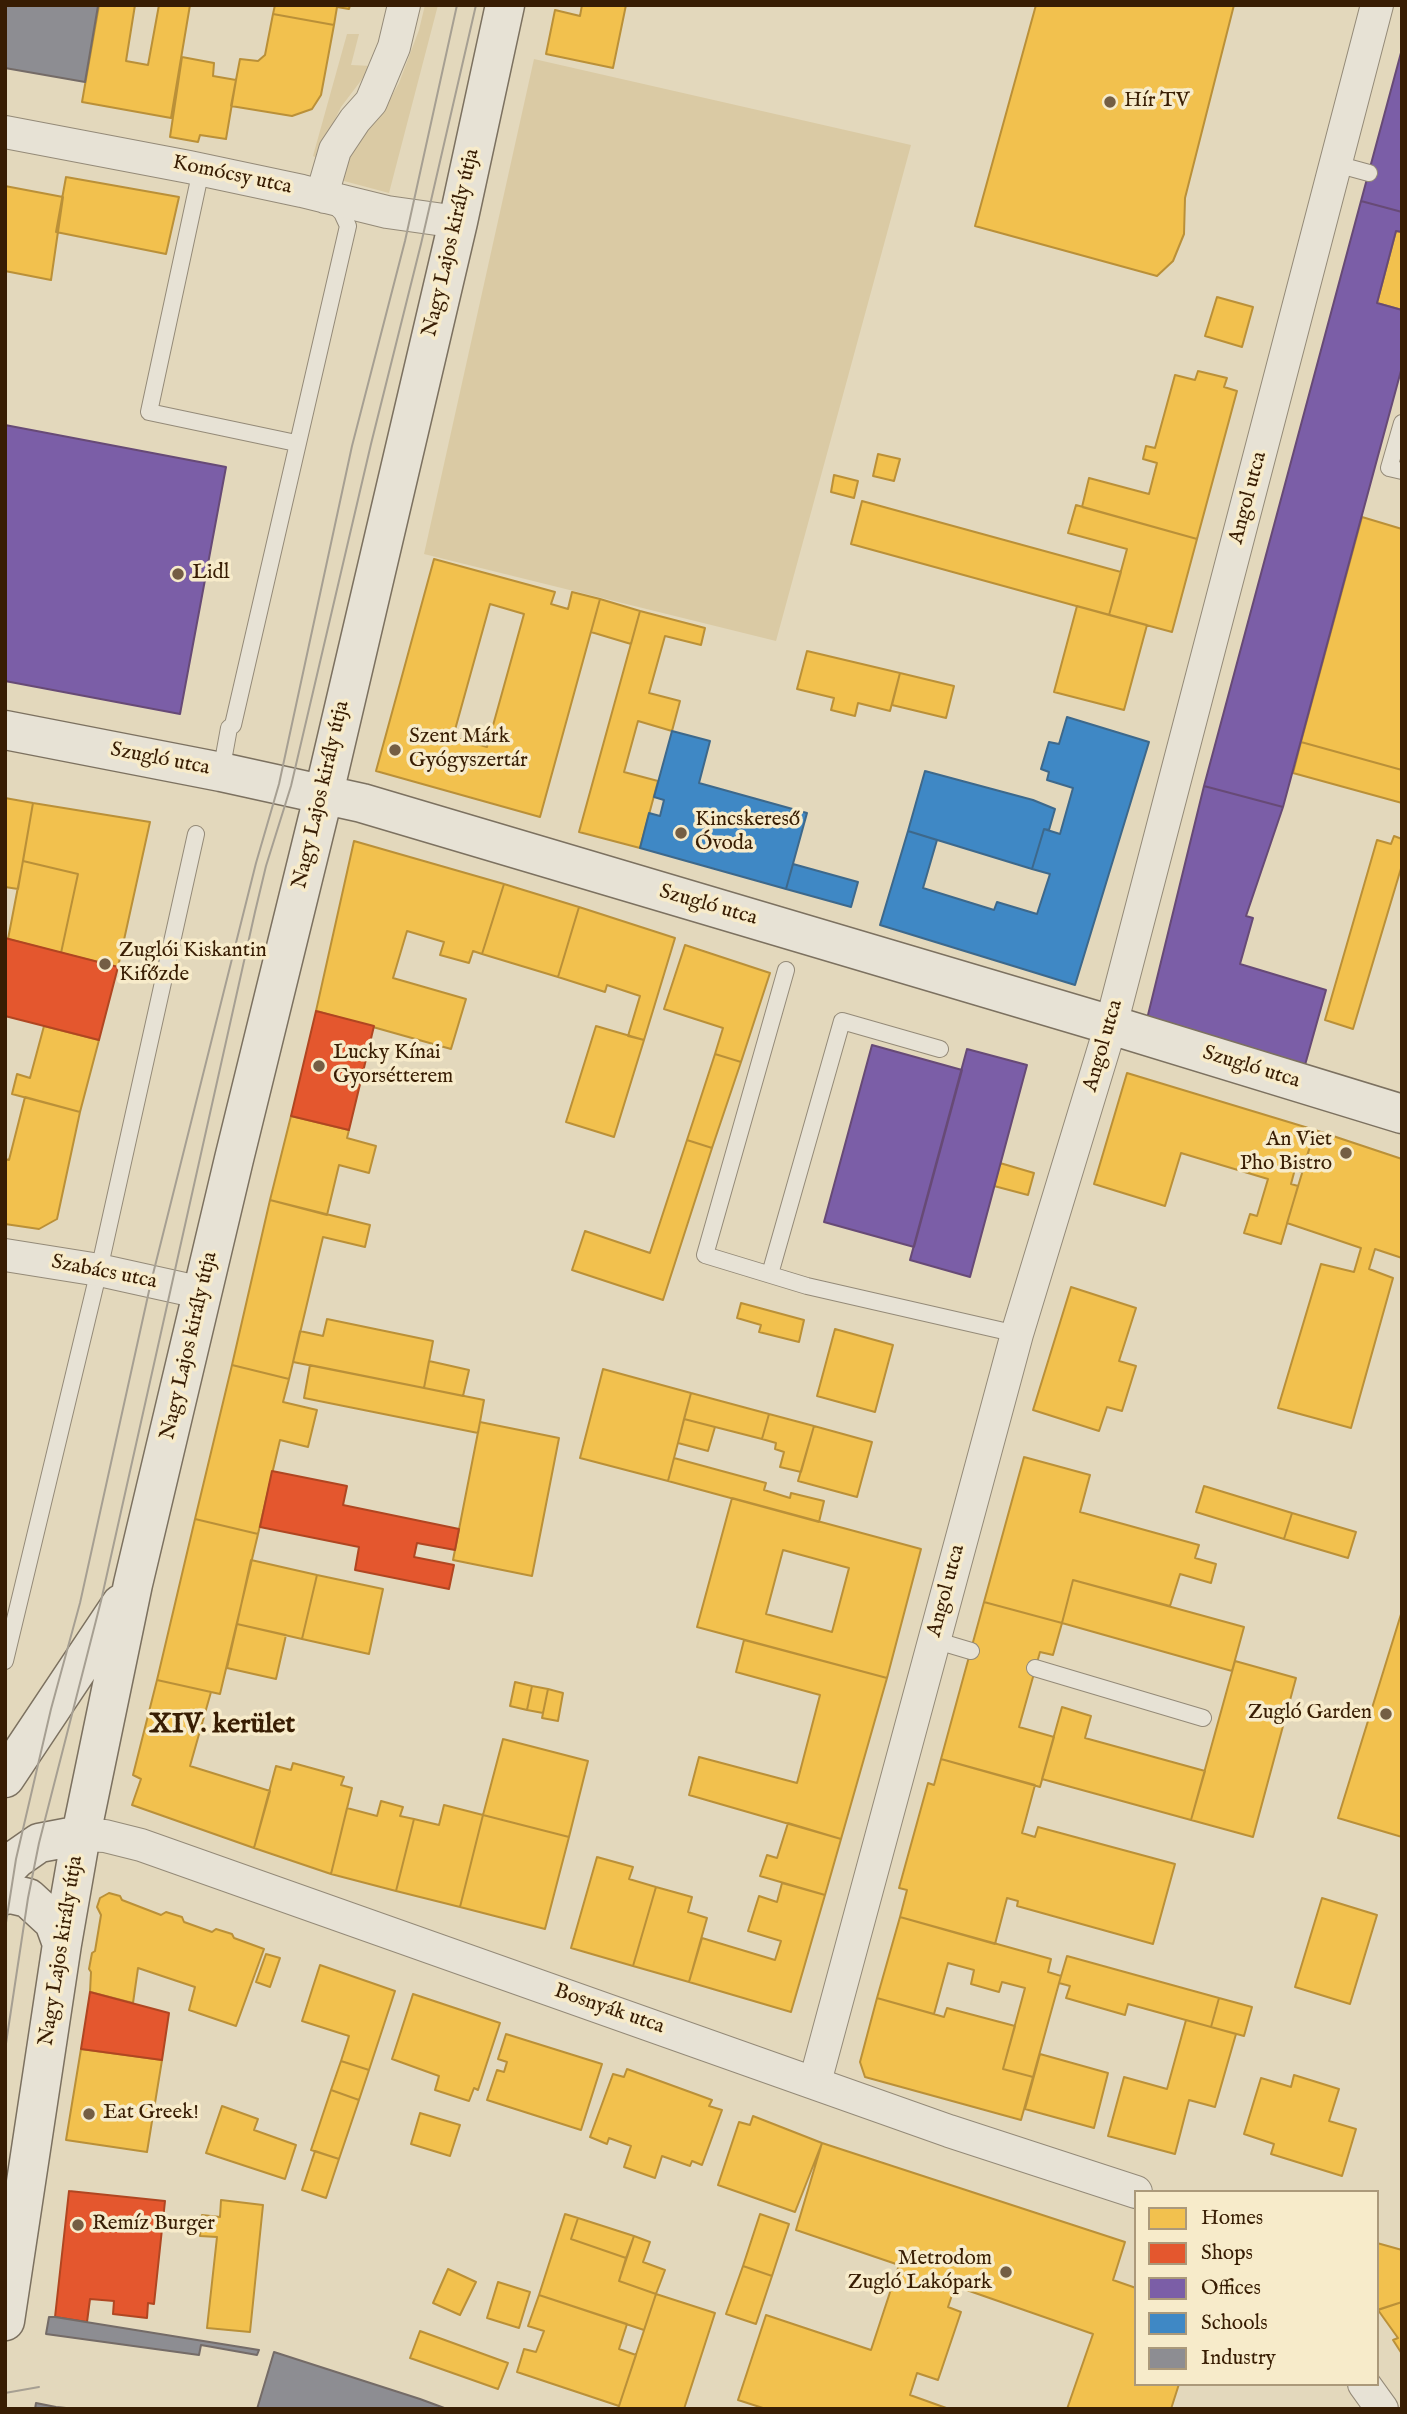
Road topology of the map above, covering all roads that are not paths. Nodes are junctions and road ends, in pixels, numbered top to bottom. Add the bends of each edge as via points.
1 (404, 5) edge
2 (505, 5) edge
3 (1377, 5) edge
4 (5, 132) edge
5 (1336, 164) junction
6 (201, 170) junction
7 (1368, 173) dead end
8 (325, 197) junction
9 (458, 222) junction
10 (1402, 423) edge
11 (296, 443) junction
12 (1402, 471) edge
13 (5, 730) edge
14 (221, 772) junction
15 (324, 793) junction
16 (197, 834) dead end
17 (786, 970) dead end
18 (1111, 1025) junction
19 (940, 1049) dead end
20 (1402, 1114) edge
21 (5, 1255) edge
22 (99, 1270) junction
23 (770, 1274) junction
24 (203, 1293) junction
25 (1017, 1334) junction
26 (133, 1584) junction
27 (934, 1640) junction
28 (971, 1651) dead end
29 (5, 1661) edge
30 (1035, 1668) dead end
31 (1203, 1718) dead end
32 (5, 1778) edge
33 (81, 1835) junction
34 (5, 1870) edge
35 (5, 1895) edge
36 (62, 1944) junction
37 (814, 2082) junction
38 (1134, 2191) edge
39 (5, 2321) edge
40 (1365, 2386) edge
41 (1382, 2409) edge

1 - 8 street via 394,47 371,102 335,150
2 - 9 main road, Nagy Lajos király útja
3 - 5 street, Angol utca
4 - 6 street, Komócsy utca
5 - 7 lane
5 - 18 street, Angol utca
6 - 8 street, Komócsy utca
6 - 11 lane via 149,412
8 - 9 street, Komócsy utca
8 - 11 lane via 348,226
9 - 15 main road, Nagy Lajos király útja
10 - 12 lane via 1389,468
11 - 14 lane
13 - 14 main road, Szugló utca
14 - 15 main road, Szugló utca
15 - 18 main road, Szugló utca
15 - 24 main road, Nagy Lajos király útja
16 - 22 lane
17 - 23 lane via 705,1255
18 - 20 main road, Szugló utca
18 - 25 street, Angol utca
19 - 23 lane via 842,1021
21 - 22 street, Szabács utca
22 - 24 street, Szabács utca
22 - 29 lane
23 - 25 lane
24 - 26 main road, Nagy Lajos király útja
25 - 27 street, Angol utca
26 - 32 main road, Nagy Lajos király útja
26 - 33 main road, Nagy Lajos király útja
27 - 28 lane
27 - 37 street, Angol utca
30 - 31 lane
33 - 34 main road via 39,1843
33 - 36 main road, Nagy Lajos király útja
33 - 37 street, Bosnyák utca via 141,1844
35 - 36 main road via 28,1898 54,1922
36 - 39 main road, Nagy Lajos király útja
37 - 38 street, Bosnyák utca
40 - 41 street

